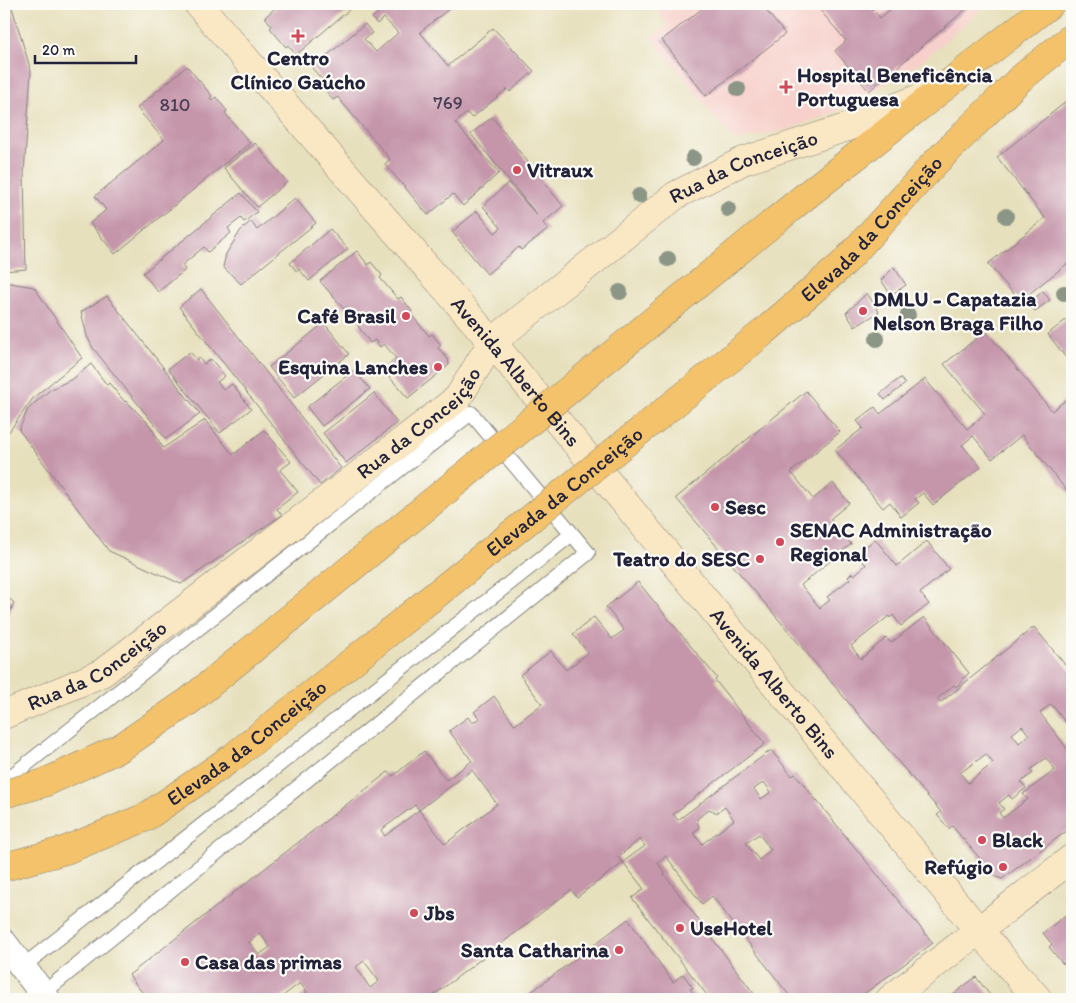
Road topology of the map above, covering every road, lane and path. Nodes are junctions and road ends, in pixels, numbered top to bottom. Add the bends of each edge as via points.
1 (198, 4) edge
2 (1050, 4) edge
3 (1072, 38) edge
4 (941, 89) junction
5 (492, 342) junction
6 (572, 534) junction
7 (4, 715) edge
8 (4, 782) edge
9 (4, 794) edge
10 (1072, 858) edge
11 (4, 867) edge
12 (979, 931) junction
13 (4, 943) edge
14 (22, 967) junction
15 (44, 996) edge
16 (890, 999) edge
17 (1038, 999) edge

1 - 5 street, Avenida Alberto Bins
2 - 4 main road
3 - 11 main road, Elevada da Conceição, bridge via 1020,79 934,164 843,264 765,331 233,757 146,817 66,850
4 - 5 street, Rua da Conceição via 846,128 743,161 676,195
4 - 9 main road, bridge via 808,194 189,701 120,748 44,783
5 - 7 street, Rua da Conceição via 458,398 102,673
5 - 12 street, Avenida Alberto Bins
6 - 8 lane via 471,413
6 - 14 lane
6 - 15 lane via 588,553
10 - 12 street
12 - 16 street
12 - 17 street, Avenida Alberto Bins
13 - 14 street
14 - 15 street

